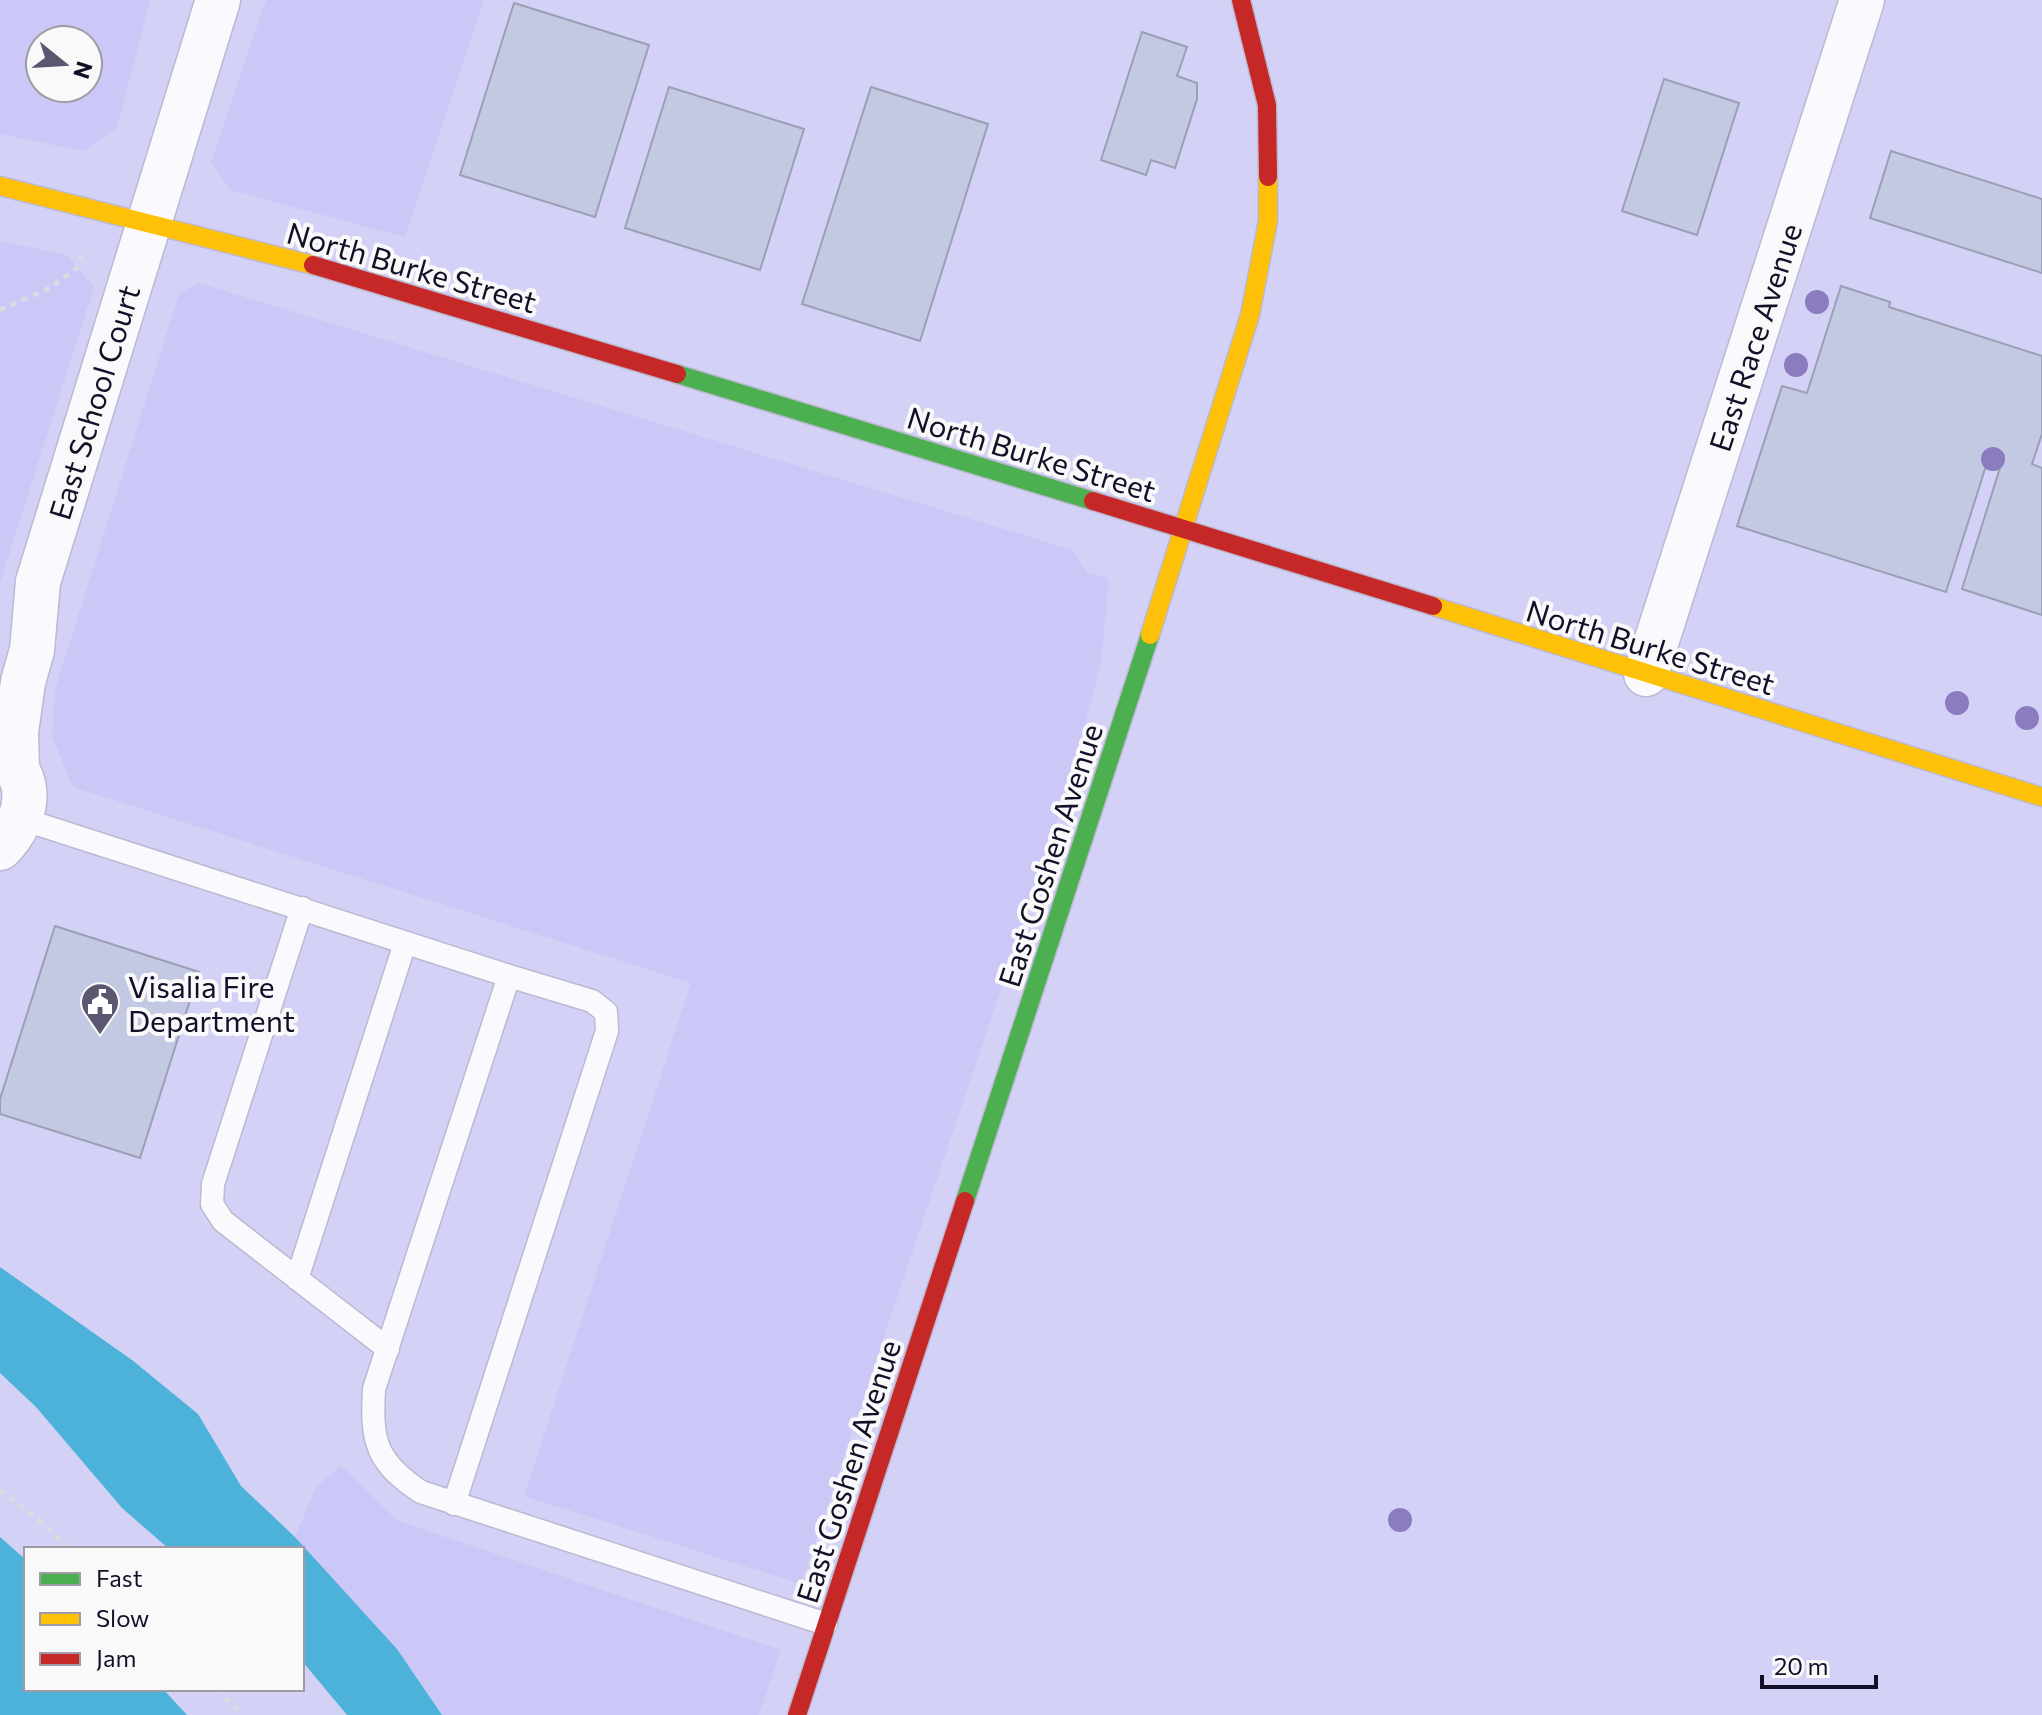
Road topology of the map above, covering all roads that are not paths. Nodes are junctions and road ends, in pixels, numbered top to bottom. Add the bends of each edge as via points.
1 (218, 0) edge
2 (1241, 0) edge
3 (1862, 0) edge
4 (0, 186) edge
5 (148, 222) junction
6 (1185, 529) junction
7 (38, 582) junction
8 (0, 637) edge
9 (1646, 674) junction
10 (8, 761) edge
11 (2042, 797) edge
12 (11, 834) edge
13 (302, 908) junction
14 (405, 943) junction
15 (509, 976) junction
16 (297, 1279) junction
17 (388, 1349) junction
18 (454, 1504) junction
19 (826, 1624) junction
20 (797, 1715) edge

1 - 5 street, East School Court
2 - 6 street, East Goshen Avenue via 1267,105 1268,221 1250,315
3 - 9 street, East Race Avenue
4 - 5 street, North Burke Street
5 - 6 street, North Burke Street via 340,272
5 - 7 street, East School Court
6 - 9 street, North Burke Street
6 - 19 street, East Goshen Avenue
7 - 8 street, East School Court
7 - 10 street, East School Court via 32,650
9 - 11 street, North Burke Street
10 - 12 street, East School Court via 23,786 25,804
12 - 13 lane
13 - 14 lane
13 - 16 lane via 213,1184 212,1204 223,1221
14 - 15 lane
14 - 16 lane
15 - 17 lane
15 - 18 lane via 592,1001 606,1012 607,1031
16 - 17 lane
17 - 18 lane via 374,1389 372,1423 379,1451 395,1475
18 - 19 lane
19 - 20 street, East Goshen Avenue

